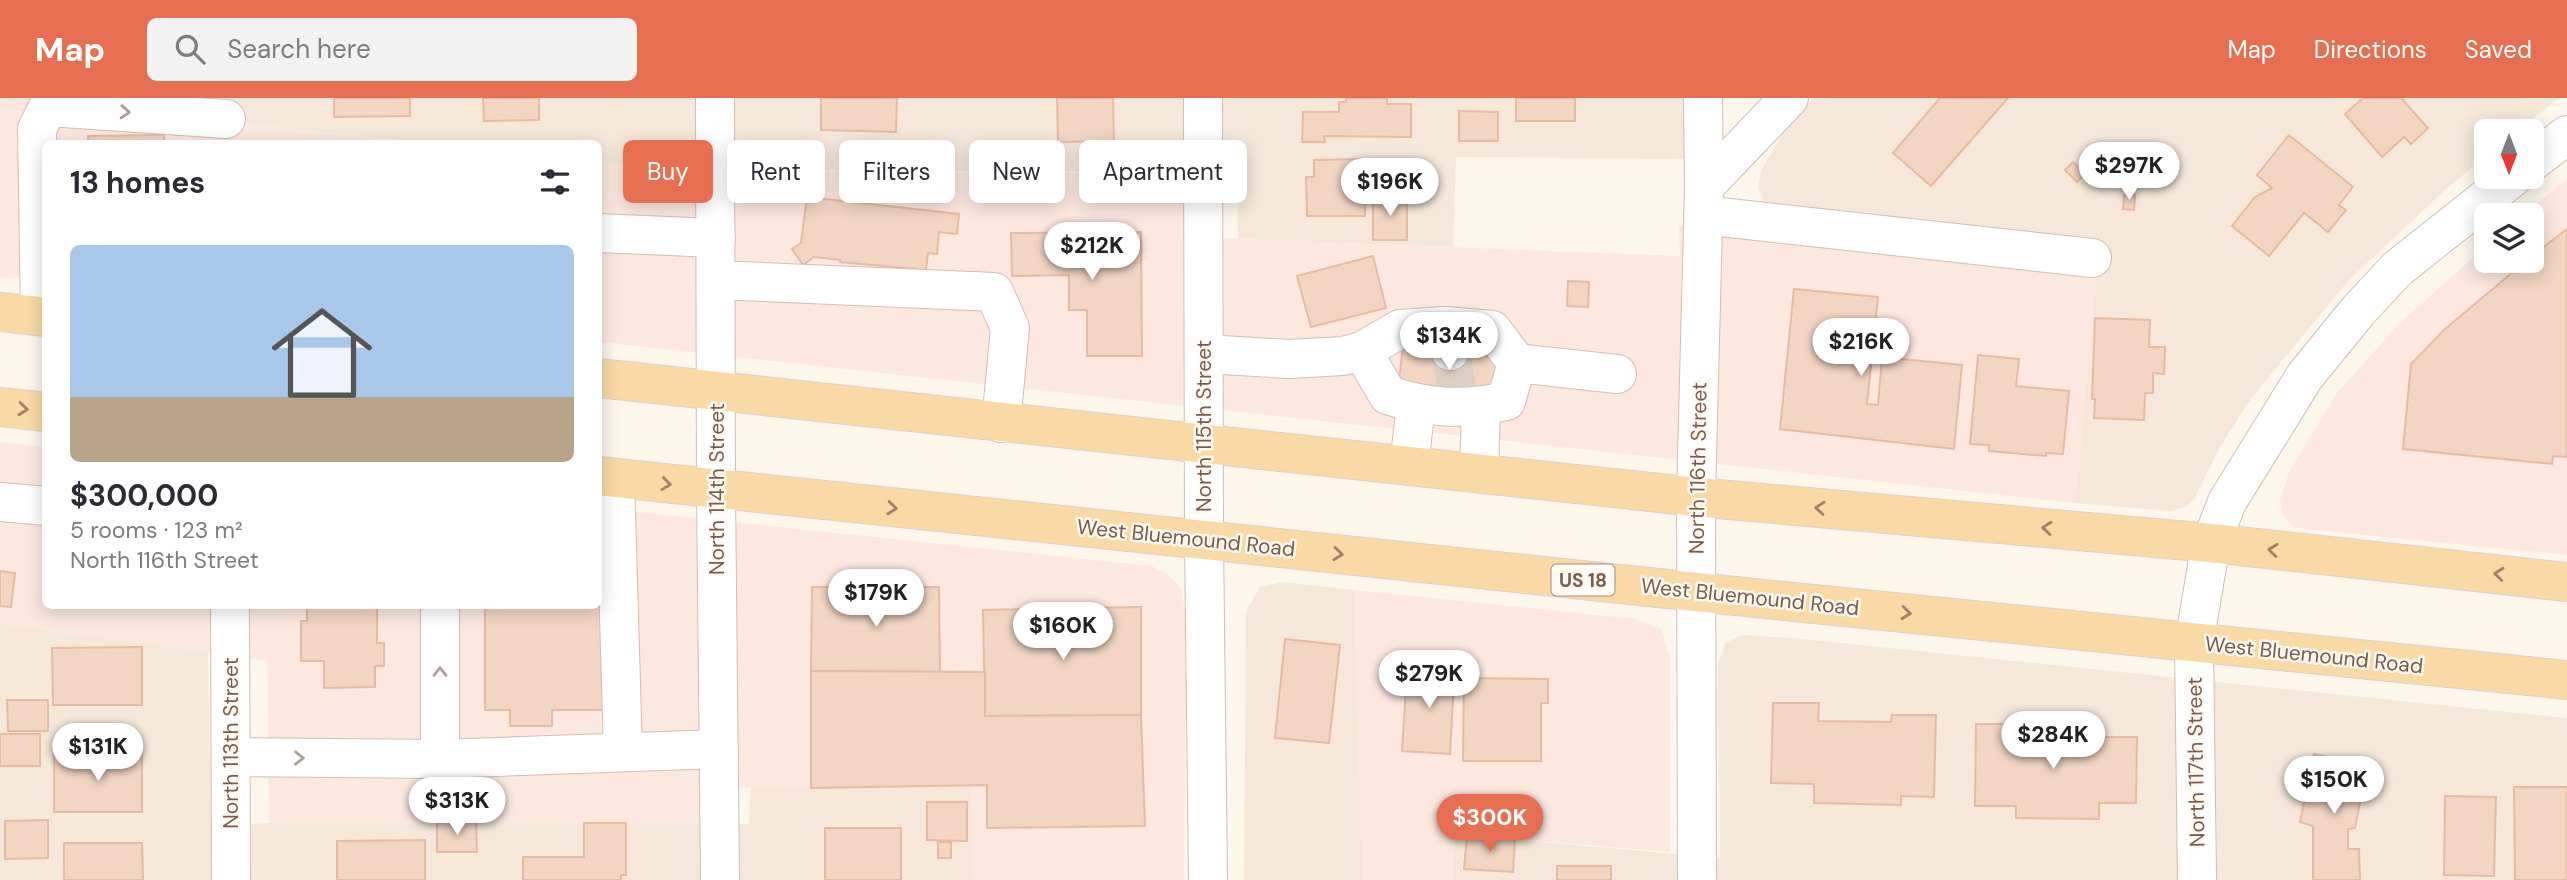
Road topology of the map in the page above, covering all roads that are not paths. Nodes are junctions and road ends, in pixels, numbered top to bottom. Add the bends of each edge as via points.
1 (715, 98) edge
2 (1203, 98) edge
3 (1703, 98) edge
4 (1789, 98) edge
5 (227, 120) edge
6 (2567, 135) edge
7 (2544, 153) edge
8 (2498, 189) edge
9 (1704, 201) junction
10 (602, 233) edge
11 (716, 238) junction
12 (2092, 258) dead end
13 (716, 280) junction
14 (42, 285) edge
15 (0, 312) edge
16 (42, 316) edge
17 (1362, 351) junction
18 (1205, 354) junction
19 (1517, 363) junction
20 (1616, 373) dead end
21 (602, 378) edge
22 (716, 391) junction
23 (1467, 403) junction
24 (1416, 405) junction
25 (0, 407) edge
26 (42, 412) edge
27 (1001, 423) junction
28 (1205, 444) junction
29 (1409, 467) junction
30 (1479, 474) junction
31 (607, 477) edge
32 (716, 490) junction
33 (1696, 497) junction
34 (0, 502) edge
35 (42, 506) edge
36 (1204, 540) junction
37 (2211, 543) junction
38 (2567, 582) edge
39 (1696, 592) junction
40 (220, 609) edge
41 (440, 609) edge
42 (2194, 643) junction
43 (2567, 680) edge
44 (719, 749) junction
45 (624, 752) junction
46 (231, 757) junction
47 (440, 759) junction
48 (231, 880) edge
49 (720, 880) edge
50 (1208, 880) edge
51 (1698, 880) edge
52 (2197, 880) edge

1 - 11 street, North 114th Street
2 - 18 street, North 115th Street
3 - 9 street, North 116th Street
4 - 9 street
14 -> 5 street via 37,129 48,107
6 - 7 street
8 - 37 street, North 117th Street via 2397,269 2305,376 2227,502
9 - 12 street
9 - 33 street, North 116th Street
10 - 11 street
11 - 13 street, North 114th Street
13 - 22 street, North 114th Street
13 - 27 street via 994,292 1010,328
15 - 16 main road
17 - 18 street via 1289,359
17 - 19 street via 1400,329 1447,339 1492,330
17 - 24 street via 1388,395
18 - 28 street, North 115th Street
19 - 20 street
19 - 23 street via 1506,401
21 - 22 main road
22 - 27 main road
22 - 32 street, North 114th Street
23 - 24 street
23 - 30 street
24 - 29 street
25 -> 26 main road
27 - 28 main road
28 - 29 main road
28 - 36 street, North 115th Street
29 - 30 main road
30 - 33 main road
31 -> 32 main road, West Bluemound Road / US 18
31 - 45 street
32 -> 36 main road, West Bluemound Road / US 18
32 - 44 street, North 114th Street
37 -> 33 main road
33 - 39 street, North 116th Street
34 - 35 street
36 -> 39 main road, West Bluemound Road / US 18
36 - 50 street, North 115th Street
38 -> 37 main road
37 - 42 street, North 117th Street
39 -> 42 main road, West Bluemound Road / US 18
39 - 51 street, North 116th Street
40 - 46 street, North 113th Street
47 -> 41 street
42 - 43 main road, West Bluemound Road / US 18
42 - 52 street, North 117th Street
44 - 45 street
44 - 49 street, North 114th Street
45 - 47 street
46 -> 47 street
46 - 48 street, North 113th Street

